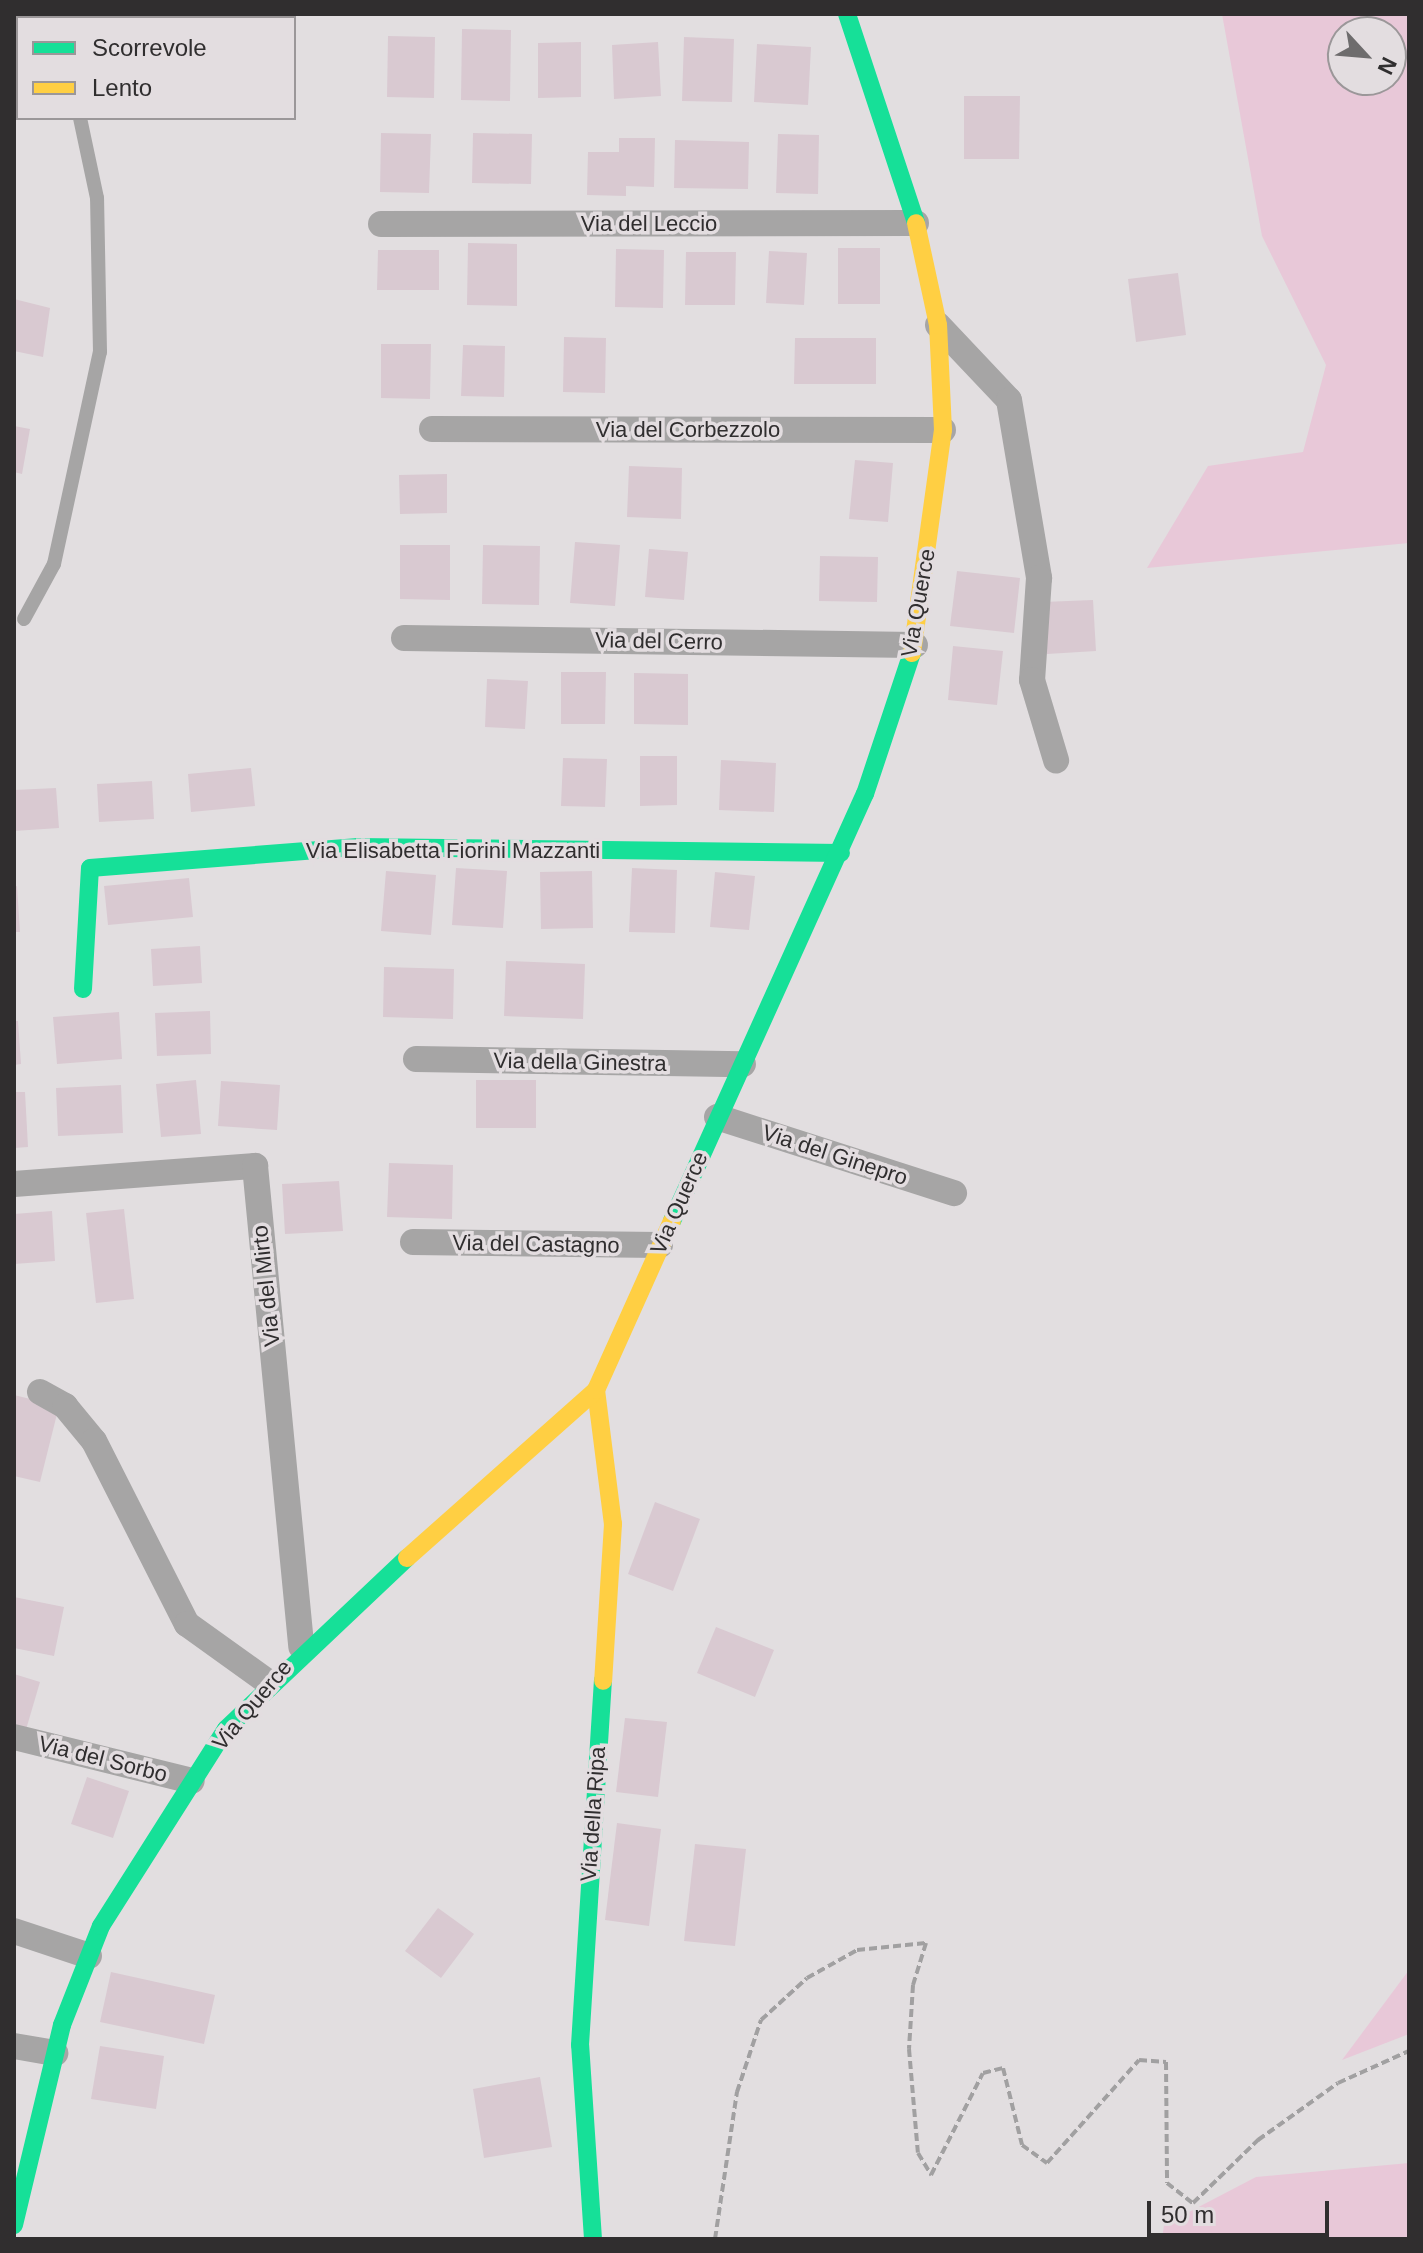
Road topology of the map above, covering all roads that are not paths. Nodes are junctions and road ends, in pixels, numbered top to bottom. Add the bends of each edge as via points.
1 (847, 14) edge
2 (80, 120) edge
3 (916, 223) junction
4 (381, 224) dead end
5 (938, 325) junction
6 (432, 429) dead end
7 (943, 430) junction
8 (24, 619) dead end
9 (404, 638) dead end
10 (915, 645) junction
11 (1056, 760) dead end
12 (841, 853) junction
13 (83, 989) dead end
14 (416, 1059) dead end
15 (743, 1064) junction
16 (717, 1117) junction
17 (14, 1184) edge
18 (954, 1193) dead end
19 (413, 1242) dead end
20 (660, 1245) junction
21 (596, 1390) junction
22 (40, 1392) dead end
23 (301, 1647) junction
24 (268, 1682) junction
25 (21, 1747) edge
26 (188, 1787) junction
27 (14, 1931) edge
28 (89, 1956) junction
29 (14, 2046) edge
30 (55, 2053) junction
31 (24, 2141) edge
32 (14, 2225) edge
33 (593, 2239) edge

1 - 3 street, Via Querce
2 - 8 lane via 97,198 100,352 54,564
3 - 4 street, Via del Leccio
3 - 5 street, Via Querce
5 - 7 street, Via Querce
5 - 11 street via 1009,400 1039,578 1032,680
6 - 7 street, Via del Corbezzolo
7 - 10 street, Via Querce
9 - 10 street, Via del Cerro
10 - 12 street, Via Querce
12 - 13 street, Via Elisabetta Fiorini Mazzanti via 358,847 90,868
12 - 15 street, Via Querce
14 - 15 street, Via della Ginestra
15 - 16 street, Via Querce
16 - 18 street, Via del Ginepro
16 - 20 street, Via Querce
17 - 23 street, Via del Mirto via 255,1166
19 - 20 street, Via del Castagno
20 - 21 street, Via Querce
21 - 23 street, Via Querce
21 - 33 street, Via della Ripa via 613,1524 580,2045
22 - 24 street via 65,1406 94,1441 187,1624
23 - 24 street, Via Querce
24 - 26 street, Via Querce
25 - 26 street, Via del Sorbo
26 - 28 street, Via Querce
27 - 28 street
28 - 30 street, Via Querce
29 - 30 street
30 - 31 street, Via Querce
31 - 32 street, Via Querce

